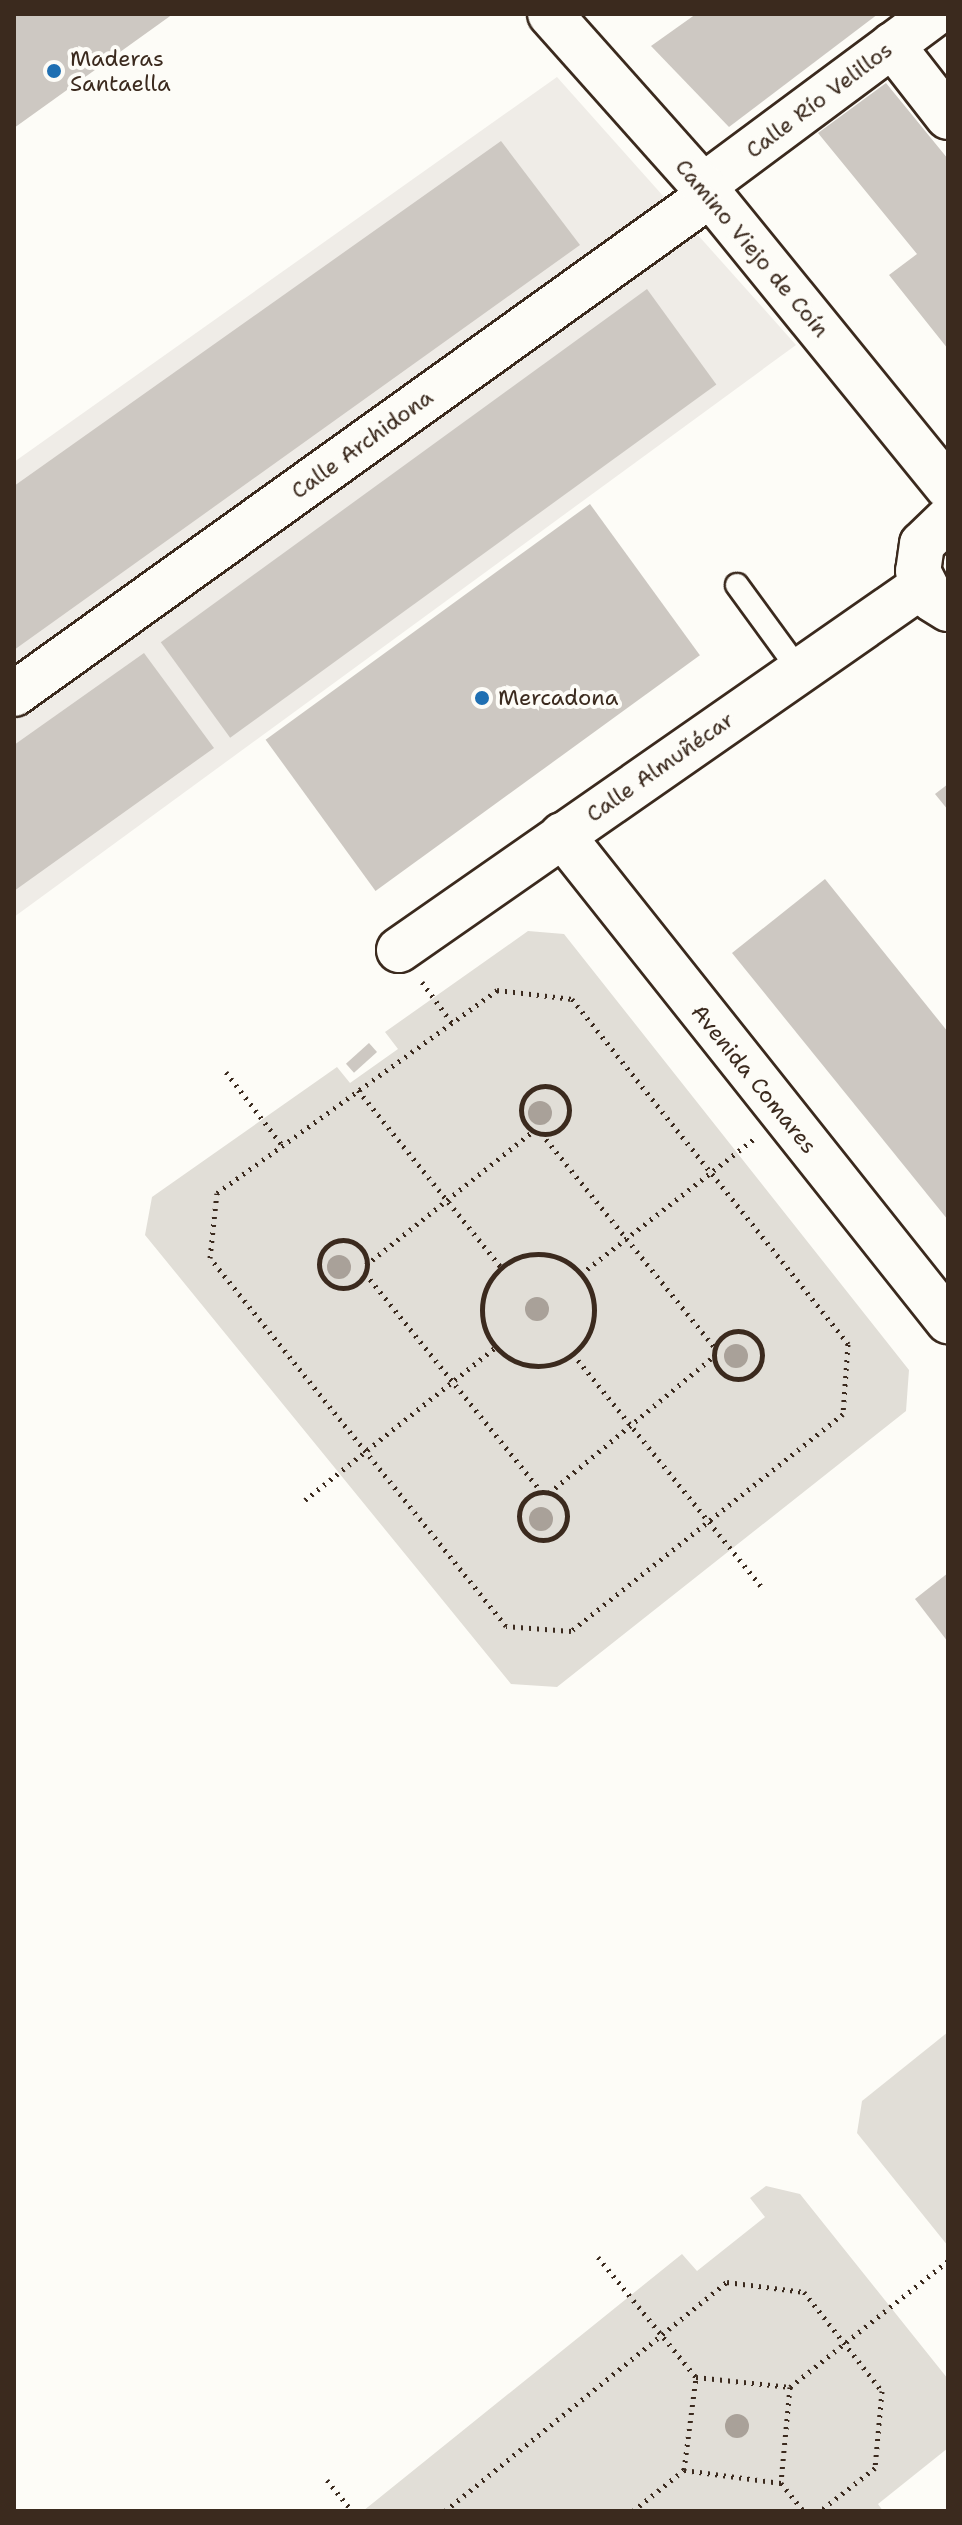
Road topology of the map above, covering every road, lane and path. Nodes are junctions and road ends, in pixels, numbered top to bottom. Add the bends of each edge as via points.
1 (550, 14) edge
2 (935, 14) edge
3 (892, 45) junction
4 (948, 117) edge
5 (706, 191) junction
6 (948, 487) edge
7 (948, 519) edge
8 (737, 585) dead end
9 (935, 597) edge
10 (799, 670) junction
11 (14, 694) edge
12 (562, 835) junction
13 (399, 950) joint
14 (452, 1023) junction
15 (226, 1072) dead end
16 (358, 1090) junction
17 (783, 1116) junction
18 (533, 1131) junction
19 (541, 1133) junction
20 (282, 1145) junction
21 (711, 1172) junction
22 (447, 1200) junction
23 (626, 1239) junction
24 (366, 1265) junction
25 (501, 1267) junction
26 (365, 1273) junction
27 (581, 1274) junction
28 (948, 1321) edge
29 (495, 1348) junction
30 (715, 1348) junction
31 (573, 1354) junction
32 (714, 1356) junction
33 (453, 1381) junction
34 (631, 1425) junction
35 (366, 1451) junction
36 (542, 1492) junction
37 (549, 1493) junction
38 (305, 1500) dead end
39 (709, 1522) junction
40 (761, 1586) dead end
41 (598, 2257) dead end
42 (948, 2261) edge
43 (662, 2336) junction
44 (844, 2343) junction
45 (696, 2377) junction
46 (790, 2387) junction
47 (684, 2470) junction
48 (327, 2480) dead end
49 (781, 2483) junction
50 (352, 2511) edge
51 (445, 2511) edge
52 (633, 2511) edge
53 (804, 2511) edge
54 (820, 2511) edge

1 - 5 street, Camino Viejo de Coín
2 - 3 street, Calle Río Velillos
3 - 4 street
3 - 5 street, Calle Río Velillos
5 - 6 street, Camino Viejo de Coín
5 - 11 street, Calle Archidona
7 - 9 street via 922,544 918,571
8 - 10 lane
9 - 10 street, Calle Almuñécar
10 - 12 street, Calle Almuñécar
12 - 13 street, Calle Almuñécar
12 - 17 street, Avenida Comares
13 - 14 path
14 - 16 path
14 - 21 path via 497,990 572,999
15 - 20 path
16 - 20 path
16 - 22 path
17 - 21 path
17 - 28 street, Avenida Comares
18 - 19 path
18 - 19 path via 523,1119 522,1104 537,1088 552,1087 568,1103 568,1119 557,1131
18 - 22 path
19 - 23 path
20 - 35 path via 217,1193 210,1258
21 - 23 path
21 - 39 path via 848,1344 843,1414
22 - 24 path
22 - 25 path
23 - 27 path
23 - 30 path
24 - 26 path
24 - 26 path via 361,1249 349,1241 334,1242 320,1258 320,1273 338,1288 354,1285
25 - 27 path via 534,1253 552,1255
25 - 29 path via 489,1280 481,1315
26 - 33 path
27 - 31 path via 595,1311 591,1330
29 - 31 path via 529,1366 548,1366
29 - 33 path
30 - 32 path
30 - 32 path via 723,1336 737,1331 757,1340 762,1355 756,1370 742,1379 726,1375
31 - 34 path
32 - 34 path
33 - 35 path
33 - 36 path
34 - 37 path
34 - 39 path
35 - 38 path
35 - 39 path via 506,1626 571,1631
36 - 37 path
36 - 37 path via 528,1498 520,1510 524,1531 539,1539 555,1537 566,1525 566,1509
39 - 40 path
41 - 43 path
42 - 44 path
43 - 44 path via 727,2282 804,2292
43 - 45 path
43 - 51 path
44 - 46 path
44 - 54 path via 882,2391 875,2468
45 - 46 path
45 - 47 path
46 - 49 path
47 - 49 path
47 - 52 path
48 - 50 path
49 - 53 path

